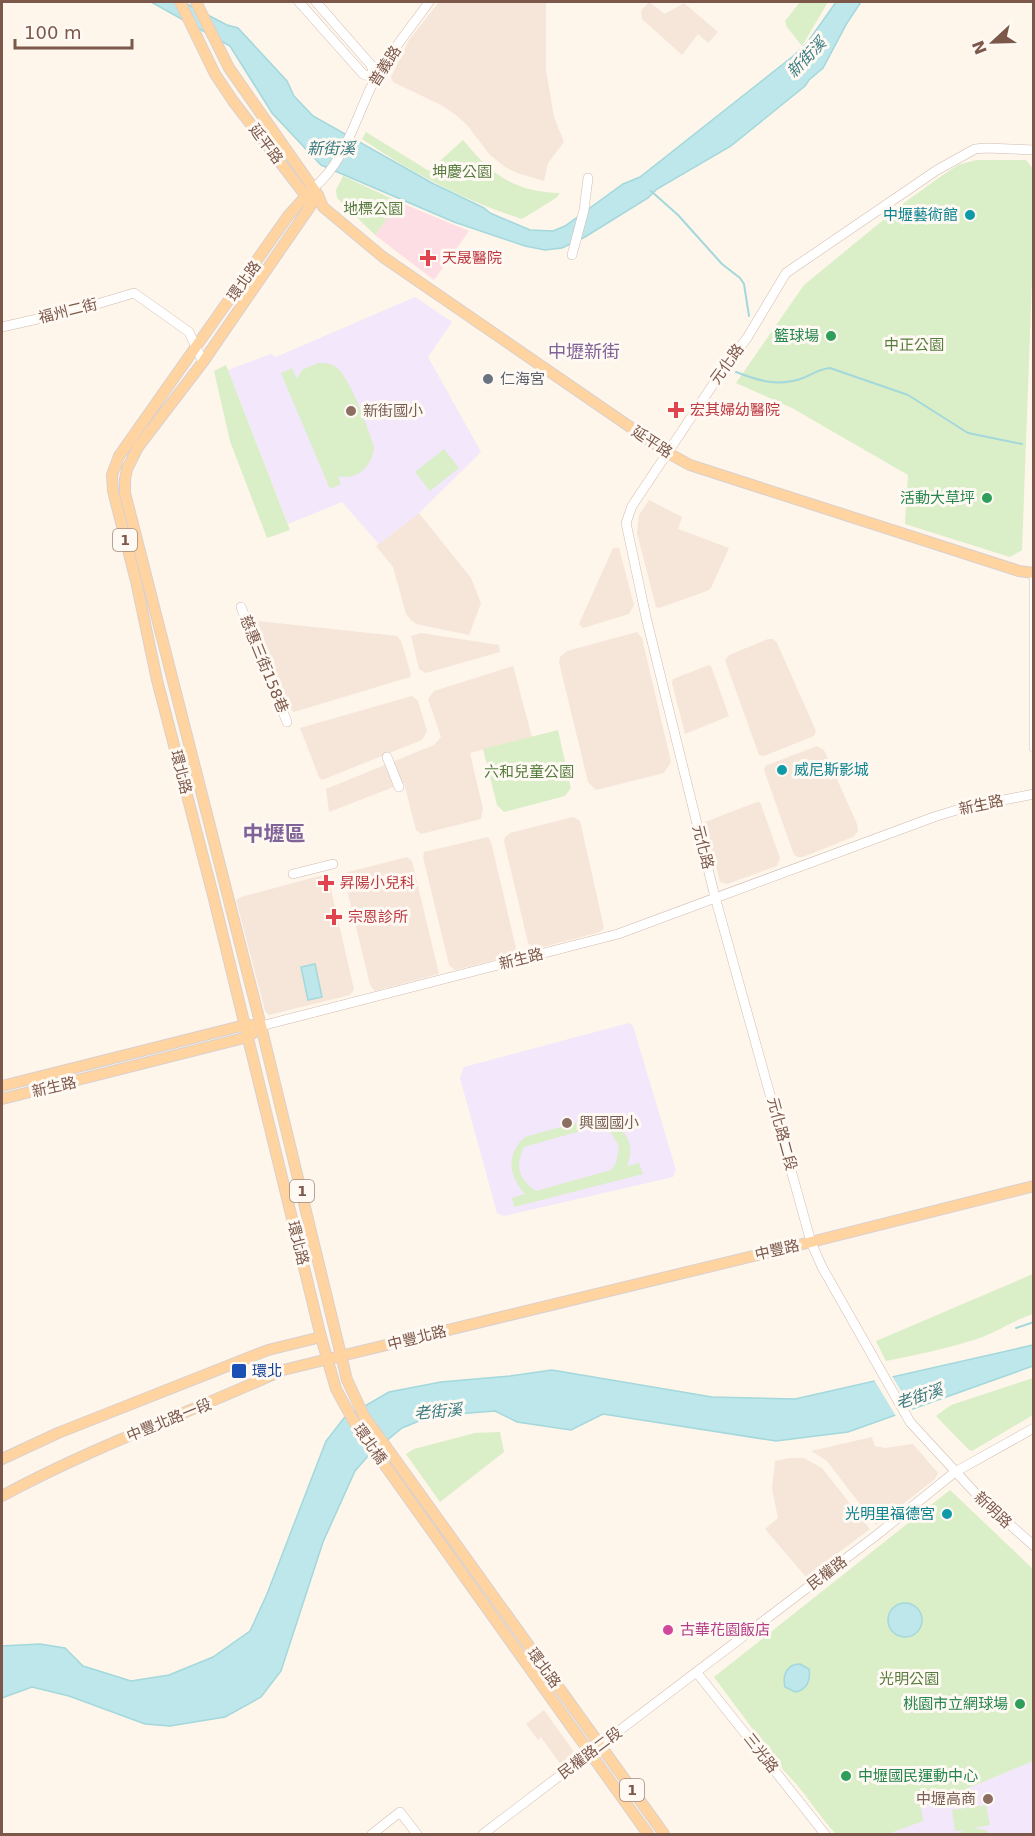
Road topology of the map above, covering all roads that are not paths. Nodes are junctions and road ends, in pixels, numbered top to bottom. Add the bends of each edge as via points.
1 (180, 2) edge
2 (196, 2) edge
3 (299, 2) edge
4 (316, 2) edge
5 (429, 2) edge
6 (375, 79) junction
7 (1034, 150) edge
8 (588, 178) dead end
9 (316, 195) junction
10 (572, 255) dead end
11 (2, 327) edge
12 (196, 346) junction
13 (203, 362) junction
14 (668, 453) junction
15 (1034, 573) edge
16 (241, 607) dead end
17 (287, 722) dead end
18 (1034, 748) edge
19 (190, 751) junction
20 (177, 755) junction
21 (387, 757) dead end
22 (399, 787) dead end
23 (1034, 794) edge
24 (333, 864) dead end
25 (293, 874) dead end
26 (226, 892) junction
27 (213, 895) junction
28 (715, 897) junction
29 (245, 1025) junction
30 (261, 1026) junction
31 (248, 1037) junction
32 (2, 1086) edge
33 (2, 1099) edge
34 (1034, 1186) edge
35 (812, 1242) junction
36 (520, 1313) joint
37 (321, 1337) junction
38 (341, 1357) junction
39 (328, 1360) junction
40 (356, 1400) joint
41 (345, 1407) joint
42 (1034, 1428) edge
43 (2, 1459) edge
44 (955, 1472) junction
45 (406, 1473) joint
46 (396, 1481) joint
47 (2, 1496) edge
48 (1033, 1545) edge
49 (697, 1672) junction
50 (600, 1745) junction
51 (590, 1753) junction
52 (372, 1834) edge
53 (417, 1834) edge
54 (483, 1834) edge
55 (648, 1834) edge
56 (664, 1834) edge
57 (825, 1834) edge

1 - 9 main road, 延平路 via 215,74 233,101
2 - 9 main road, 延平路 via 229,68
3 - 6 street via 363,74
4 - 6 street via 371,65
5 - 6 street, 普義路
6 - 9 street, 普義路
7 - 14 street, 元化路 via 975,149 786,273 747,338
8 - 10 street
9 - 12 main road, 環北路 / 1 via 288,216
9 - 13 main road, 環北路 / 1
9 - 14 main road, 延平路 via 383,257
11 - 12 street, 福州二街 via 134,293 189,332
12 - 13 street
12 - 20 main road, 環北路 / 1 via 119,456 112,475
13 - 19 main road, 環北路 / 1 via 138,447 125,479
14 - 15 main road, 延平路 via 690,465
14 - 28 street, 元化路 via 632,506 626,523
15 - 18 street
16 - 17 street, 慈惠三街158巷
19 - 20 street
19 - 26 main road, 環北路 / 1
20 - 27 main road, 環北路 / 1
21 - 22 street
23 - 28 street, 新生路 via 934,817
24 - 25 street
26 - 27 street
26 - 30 main road, 環北路 / 1
27 - 29 main road, 環北路 / 1
28 - 30 street, 新生路 via 618,934
28 - 35 street, 元化路二段
29 - 30 main road
29 - 31 main road, 環北路 / 1
29 - 32 main road
30 - 31 main road, 新生路
30 - 38 main road, 環北路 / 1
31 - 33 main road, 新生路
31 - 37 main road, 環北路 / 1
34 - 35 main road, 中豐路
35 - 36 main road, 中豐路
35 - 44 street, 元化路二段 via 822,1267 910,1422
36 - 38 main road, 中豐北路
37 - 38 main road
37 - 39 main road, 環北路 / 1
37 - 43 main road, 中豐北路一段 via 257,1354
38 - 39 main road, 中豐北路一段
38 - 40 main road, 環北路 / 1
39 - 41 main road, 環北路 / 1
39 - 47 main road, 中豐北路一段 via 283,1370 61,1464
40 - 45 main road, 環北橋 / 1
41 - 46 main road, 環北橋 / 1
42 - 44 street, 民權路
44 - 48 street, 新明路
44 - 49 street, 民權路
45 - 50 main road, 環北路 / 1
46 - 51 main road, 環北路 / 1
49 - 50 street, 民權路二段
49 - 57 street, 三光路
50 - 51 street, 民權路二段
50 - 56 main road, 1
51 - 54 street, 民權路二段
51 - 55 main road, 1
52 - 53 street via 400,1812

